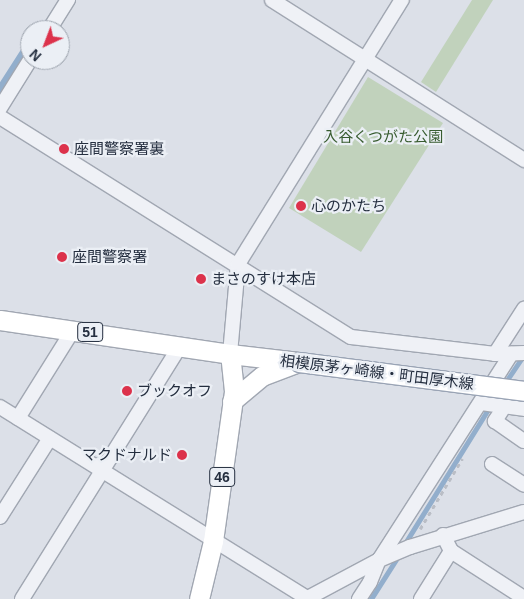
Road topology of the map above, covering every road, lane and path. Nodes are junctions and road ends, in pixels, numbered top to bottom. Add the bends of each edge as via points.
1 (68, 0) edge
2 (272, 0) edge
3 (402, 0) edge
4 (55, 20) edge
5 (366, 60) junction
6 (24, 70) edge
7 (0, 108) edge
8 (0, 117) edge
9 (524, 160) edge
10 (238, 264) junction
11 (524, 309) edge
12 (0, 320) edge
13 (72, 330) junction
14 (180, 346) junction
15 (518, 353) edge
16 (230, 354) junction
17 (495, 354) junction
18 (299, 362) junction
19 (524, 391) edge
20 (232, 402) junction
21 (490, 404) junction
22 (0, 407) edge
23 (524, 409) edge
24 (18, 418) junction
25 (50, 438) junction
26 (524, 441) edge
27 (465, 454) dead end
28 (492, 464) dead end
29 (102, 470) junction
30 (524, 485) edge
31 (524, 512) edge
32 (0, 517) edge
33 (443, 535) junction
34 (214, 541) junction
35 (414, 545) junction
36 (450, 551) junction
37 (383, 558) junction
38 (524, 598) edge
39 (22, 599) edge
40 (199, 599) edge
41 (306, 599) edge
42 (359, 599) edge
43 (421, 599) edge

1 - 4 street
2 - 5 street
3 - 5 street
5 - 9 street
5 - 10 street
6 - 7 street
8 - 10 street
10 - 16 street
10 - 17 street via 351,337
11 - 17 street
12 - 13 main road, 51
13 - 14 main road, 51
13 - 24 street
14 - 16 main road, 51
14 - 29 street
15 - 17 street
15 - 21 street
16 - 18 main road, 相模原茅ヶ崎線・町田厚木線
16 - 20 main road, 46 via 235,382
18 - 19 main road, 相模原茅ヶ崎線・町田厚木線, bridge
18 - 20 main road via 262,376
20 - 34 main road, 46
21 - 23 street
21 - 26 street via 495,421
21 - 37 street
22 - 24 street
24 - 25 street
25 - 29 street
25 - 32 street
27 - 35 path via 420,527
28 - 30 street
29 - 34 street
29 - 39 street
31 - 33 street
33 - 35 street
33 - 36 street
34 - 40 main road, 46
34 - 41 street
35 - 37 street
36 - 38 street
36 - 43 street
37 - 41 street
37 - 42 street

